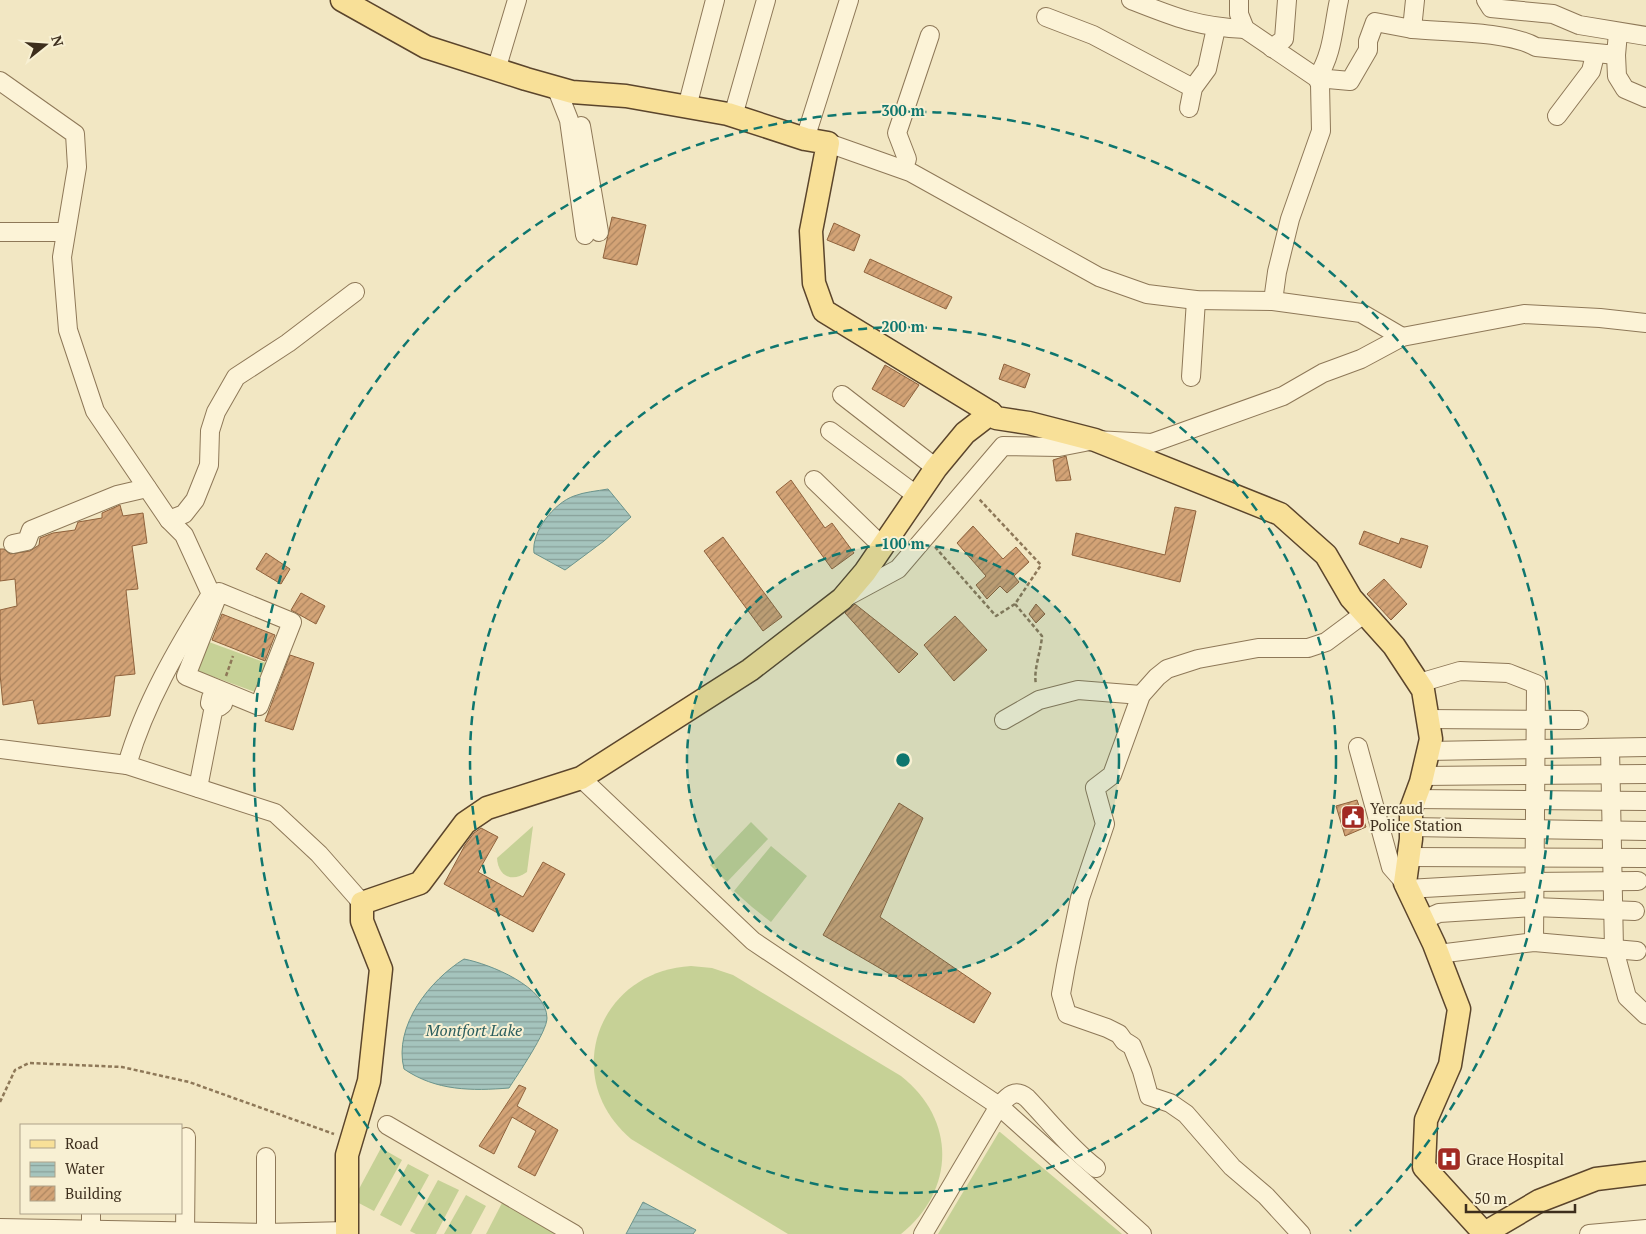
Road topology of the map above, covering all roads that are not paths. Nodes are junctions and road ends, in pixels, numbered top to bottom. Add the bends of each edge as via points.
1 (342, 0) edge
2 (517, 0) edge
3 (715, 0) edge
4 (766, 0) edge
5 (849, 0) edge
6 (1131, 0) edge
7 (1239, 0) edge
8 (1287, 0) edge
9 (1339, 0) edge
10 (1415, 0) edge
11 (1486, 0) edge
12 (1046, 17) dead end
13 (1579, 25) junction
14 (1216, 28) junction
15 (1245, 29) junction
16 (1412, 29) junction
17 (1618, 33) junction
18 (930, 35) dead end
19 (1646, 36) edge
20 (1272, 48) junction
21 (1582, 52) junction
22 (1616, 55) junction
23 (496, 70) junction
24 (1317, 78) junction
25 (0, 81) edge
26 (1194, 88) junction
27 (564, 90) junction
28 (1646, 98) edge
29 (688, 107) junction
30 (1189, 108) dead end
31 (733, 116) junction
32 (1557, 116) dead end
33 (805, 139) junction
34 (828, 143) junction
35 (903, 169) junction
36 (0, 232) edge
37 (65, 232) junction
38 (592, 234) dead end
39 (355, 292) dead end
40 (1196, 300) junction
41 (1273, 301) junction
42 (1646, 323) edge
43 (1402, 336) junction
44 (1191, 377) dead end
45 (842, 395) dead end
46 (992, 413) junction
47 (830, 431) dead end
48 (1096, 440) junction
49 (936, 468) junction
50 (814, 480) dead end
51 (147, 488) junction
52 (916, 495) junction
53 (169, 520) junction
54 (13, 544) dead end
55 (882, 546) junction
56 (842, 600) junction
57 (1365, 613) junction
58 (1418, 683) junction
59 (1141, 695) junction
60 (219, 697) junction
61 (1428, 719) junction
62 (1004, 720) dead end
63 (1535, 720) junction
64 (1579, 720) dead end
65 (1358, 747) dead end
66 (1646, 747) edge
67 (1610, 748) junction
68 (0, 749) edge
69 (1534, 749) junction
70 (1428, 751) junction
71 (127, 765) junction
72 (1611, 774) junction
73 (1646, 774) edge
74 (1534, 775) junction
75 (1422, 776) junction
76 (580, 778) junction
77 (198, 788) junction
78 (1415, 799) junction
79 (1534, 800) junction
80 (1611, 800) junction
81 (1646, 801) edge
82 (1411, 827) junction
83 (1534, 829) junction
84 (1612, 831) junction
85 (1646, 831) edge
86 (1408, 857) junction
87 (1534, 858) junction
88 (1612, 858) junction
89 (1645, 858) dead end
90 (1613, 881) junction
91 (1638, 881) dead end
92 (1534, 882) junction
93 (1406, 886) junction
94 (362, 903) junction
95 (1534, 907) junction
96 (1613, 910) junction
97 (1635, 911) dead end
98 (1423, 920) junction
99 (1534, 942) junction
100 (1614, 949) junction
101 (1637, 951) dead end
102 (1438, 954) junction
103 (1646, 1015) edge
104 (1000, 1106) junction
105 (387, 1125) dead end
106 (186, 1137) dead end
107 (266, 1158) dead end
108 (1096, 1168) dead end
109 (1646, 1173) edge
110 (91, 1226) edge
111 (1646, 1229) edge
112 (9, 1230) edge
113 (185, 1233) edge
114 (347, 1233) edge
115 (266, 1234) edge
116 (574, 1234) edge
117 (923, 1234) edge
118 (1142, 1234) edge
119 (1301, 1234) edge
120 (1485, 1234) edge
121 (1589, 1234) edge

1 - 23 main road via 426,47
2 - 23 street
3 - 29 street
4 - 31 street
5 - 33 street
6 - 14 street via 1185,22
7 - 15 street via 1239,14
8 - 20 street via 1284,38
9 - 24 street via 1331,50
10 - 16 street
11 - 13 street via 1492,8 1553,14
12 - 26 street via 1093,35
13 - 17 street
13 - 21 street
14 - 15 street
14 - 26 street via 1207,69
15 - 20 street
16 - 21 street via 1525,41 1536,47
16 - 24 street via 1375,22 1368,50 1350,80
17 - 19 street
17 - 22 street
18 - 35 street via 897,133 907,159
20 - 24 street
21 - 22 street
21 - 32 street via 1594,59 1591,71
22 - 28 street via 1618,76 1625,90
23 - 27 main road
24 - 41 street via 1320,84 1321,131 1290,219
25 - 37 street via 75,134 78,167
26 - 30 street
27 - 29 main road
27 - 38 street via 580,116
29 - 31 main road
31 - 33 main road
33 - 34 main road
34 - 35 street
34 - 46 main road via 811,231 814,283 824,311
35 - 40 street via 1100,277 1147,294
36 - 37 street
37 - 51 street via 62,257 68,330 95,411
39 - 53 street via 236,377 216,412 210,432 209,466 196,500 184,514
40 - 41 street
40 - 44 street
41 - 43 street via 1361,313
42 - 43 street via 1524,314
43 - 48 street via 1361,359 1323,373 1283,396 1186,432 1152,443
45 - 49 street
46 - 48 main road via 996,418 1029,422
46 - 49 main road via 965,433
47 - 52 street
48 - 56 street via 1059,447 1003,446 898,570
48 - 57 main road via 1280,514 1326,555 1351,598
49 - 52 main road
50 - 55 street
51 - 53 street
51 - 54 street via 117,495 31,530 27,541
52 - 55 main road
53 - 71 street via 184,535 211,594 189,628 136,734
55 - 56 main road
56 - 76 main road via 750,670
57 - 58 main road via 1394,646
57 - 59 street via 1326,642 1308,648 1258,648 1198,659 1167,669
58 - 61 main road via 1423,690
58 - 63 street via 1460,671 1508,673 1536,684
59 - 62 street via 1078,690 1039,700
59 - 119 street via 1112,774 1095,788 1105,824 1080,898 1061,994 1067,1014 1107,1028 1132,1046 1149,1096 1170,1103 1186,1114 1232,1167 1266,1196
60 - 60 street via 186,676 219,592 292,622 259,706
60 - 77 street
61 - 63 street
61 - 70 main road via 1431,739
63 - 64 street
63 - 69 street
65 - 93 street via 1391,867
66 - 67 street
67 - 69 street
67 - 72 street
68 - 71 street
69 - 70 street
69 - 74 street
70 - 75 main road
71 - 77 street
72 - 73 street
72 - 74 street
72 - 80 street
74 - 75 street
74 - 79 street
75 - 78 main road
76 - 94 main road via 488,808 465,823 420,883
76 - 104 street via 753,941
77 - 94 street via 275,813 319,854
78 - 79 street
78 - 82 main road via 1411,809
79 - 80 street
79 - 83 street
80 - 81 street
80 - 84 street
82 - 83 street
82 - 86 main road
83 - 84 street
83 - 87 street
84 - 85 street
84 - 88 street
86 - 87 street
86 - 93 main road
87 - 88 street
87 - 92 street
88 - 89 street
88 - 90 street
90 - 91 street
90 - 92 street
90 - 96 street
92 - 93 street
92 - 95 street
93 - 98 main road
94 - 114 main road via 362,921 381,969 369,1081 347,1155
95 - 96 street
95 - 98 street via 1439,913
95 - 99 street
96 - 97 street
96 - 100 street
98 - 102 main road
99 - 100 street
99 - 102 street
100 - 101 street
100 - 103 street via 1627,997
102 - 120 main road via 1459,1009 1450,1065 1426,1120 1424,1168
104 - 108 street via 1009,1095 1022,1094 1074,1151
104 - 117 street
104 - 118 street
105 - 116 street
106 - 113 street
107 - 115 street
109 - 120 main road via 1596,1179 1540,1201
110 - 112 street
110 - 113 street
111 - 121 street
113 - 115 street
114 - 115 street

